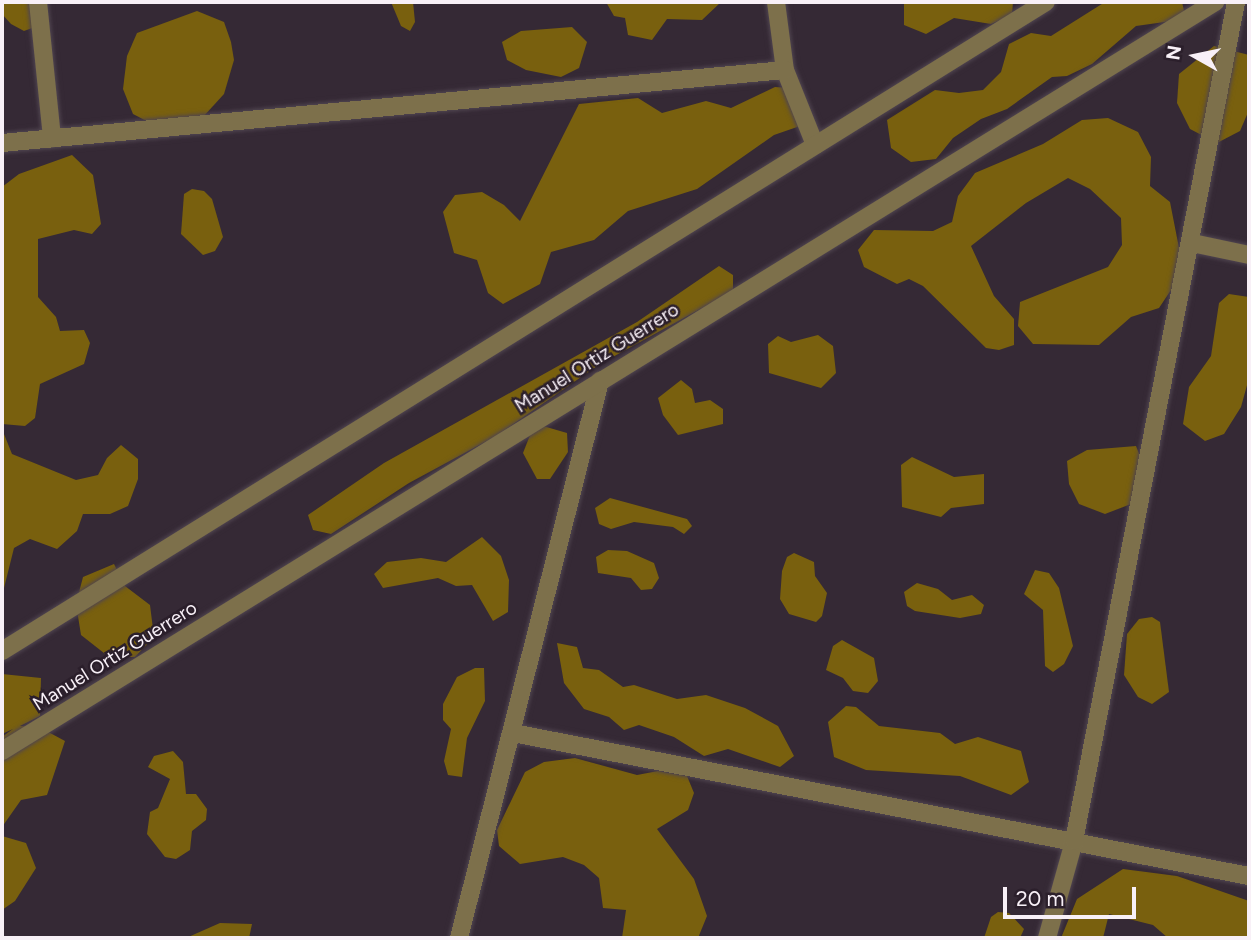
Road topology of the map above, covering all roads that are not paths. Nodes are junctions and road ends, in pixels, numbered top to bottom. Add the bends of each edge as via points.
1 (38, 2) edge
2 (776, 2) edge
3 (1046, 2) edge
4 (1215, 2) edge
5 (1236, 2) edge
6 (785, 70) junction
7 (52, 138) junction
8 (2, 143) edge
9 (815, 145) junction
10 (1192, 243) junction
11 (1249, 255) edge
12 (600, 381) junction
13 (2, 651) edge
14 (513, 733) junction
15 (2, 751) edge
16 (1074, 841) junction
17 (1249, 876) edge
18 (459, 938) edge
19 (1047, 938) edge

1 - 7 street
2 - 6 street
3 - 9 street
4 - 12 street, Manuel Ortiz Guerrero
5 - 10 street
6 - 7 street
6 - 9 street
7 - 8 street
9 - 13 street
10 - 11 street
10 - 16 street
12 - 14 street
12 - 15 street, Manuel Ortiz Guerrero
14 - 16 street
14 - 18 street
16 - 17 street
16 - 19 street

